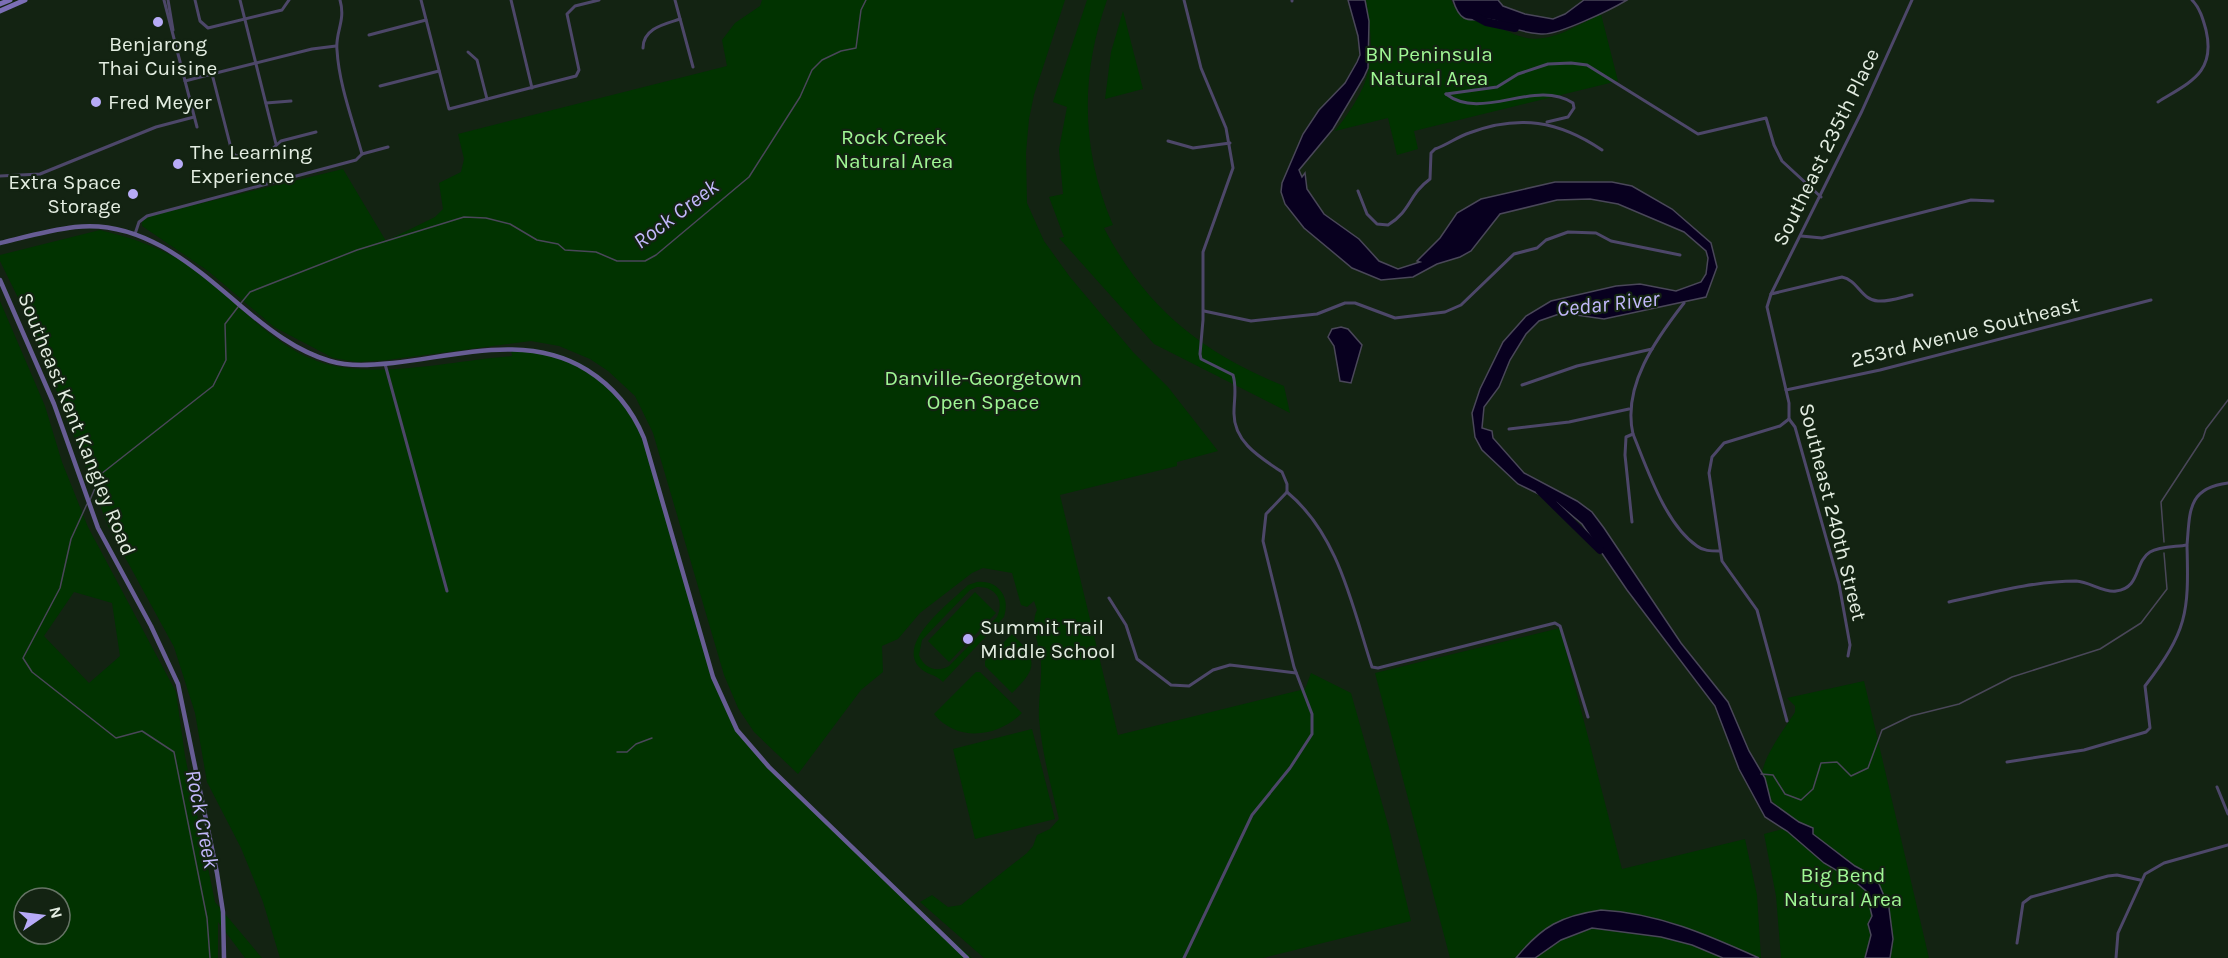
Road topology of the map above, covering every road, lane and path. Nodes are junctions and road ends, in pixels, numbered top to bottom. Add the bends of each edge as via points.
1 (10, 0) edge
2 (25, 0) edge
3 (166, 0) edge
4 (195, 0) edge
5 (240, 0) edge
6 (340, 0) edge
7 (421, 0) edge
8 (511, 0) edge
9 (599, 0) edge
10 (675, 0) edge
11 (1184, 0) edge
12 (1912, 0) edge
13 (2192, 0) edge
14 (289, 2) edge
15 (0, 4) edge
16 (0, 11) edge
17 (245, 19) junction
18 (680, 19) junction
19 (426, 20) junction
20 (369, 35) dead end
21 (336, 46) junction
22 (644, 48) dead end
23 (468, 52) dead end
24 (256, 63) junction
25 (693, 67) dead end
26 (439, 71) junction
27 (212, 74) junction
28 (184, 81) junction
29 (380, 86) dead end
30 (532, 88) junction
31 (487, 99) junction
32 (291, 101) dead end
33 (2158, 102) dead end
34 (266, 103) junction
35 (194, 117) junction
36 (1545, 123) junction
37 (197, 127) dead end
38 (315, 132) dead end
39 (1168, 141) dead end
40 (1230, 143) junction
41 (276, 144) junction
42 (387, 147) dead end
43 (1602, 150) dead end
44 (362, 154) junction
45 (0, 176) edge
46 (1358, 191) dead end
47 (1821, 197) junction
48 (1993, 201) dead end
49 (135, 234) junction
50 (1801, 236) junction
51 (0, 243) edge
52 (1680, 255) dead end
53 (0, 280) edge
54 (1771, 294) junction
55 (1912, 295) dead end
56 (2151, 300) dead end
57 (1684, 303) dead end
58 (1767, 307) joint
59 (1203, 311) junction
60 (1652, 349) junction
61 (385, 364) junction
62 (1522, 385) dead end
63 (1786, 390) junction
64 (1629, 409) junction
65 (1789, 419) junction
66 (1509, 429) dead end
67 (1633, 434) junction
68 (2228, 483) edge
69 (1287, 492) junction
70 (1632, 522) dead end
71 (2187, 545) junction
72 (1720, 551) junction
73 (447, 591) dead end
74 (1109, 598) dead end
75 (1949, 602) dead end
76 (1848, 656) dead end
77 (1296, 673) junction
78 (1588, 717) dead end
79 (1787, 721) dead end
80 (2007, 762) dead end
81 (2217, 787) dead end
82 (2228, 814) edge
83 (2228, 845) edge
84 (2140, 880) junction
85 (2017, 943) dead end
86 (224, 958) edge
87 (967, 958) edge
88 (1184, 958) edge
89 (2116, 958) edge

1 - 15 main road
2 - 16 main road
3 - 28 street
4 - 17 street via 203,26
5 - 17 street
6 - 21 street via 344,17
7 - 19 street
8 - 30 street
9 - 30 street via 569,9 567,19 579,70 572,79
10 - 18 street
11 - 40 street via 1202,68
12 - 47 street, Southeast 235th Place
13 - 33 street via 2205,26 2207,58 2194,80
14 - 17 street via 282,10
17 - 24 street
18 - 22 street via 649,32 643,41
18 - 25 street
19 - 20 street
19 - 26 street
21 - 24 street
21 - 44 street
23 - 31 street via 477,60
24 - 27 street
24 - 34 street
26 - 29 street
26 - 31 street via 448,109
27 - 28 street
27 - 41 street via 232,152 239,157 271,150
28 - 35 street
30 - 31 street
32 - 34 street
34 - 41 street
35 - 37 street
35 - 45 street via 156,127 40,174
36 - 43 street via 1574,132
36 - 46 street via 1498,125 1467,133 1435,149 1431,153 1430,179 1415,189 1408,209 1388,225 1377,225 1367,214
36 - 47 street via 1568,117 1573,103 1550,95 1461,104 1446,94 1497,87 1531,68 1587,65 1698,134 1766,118 1782,162
38 - 41 street
39 - 40 street via 1193,148
40 - 59 street via 1233,176 1203,252
42 - 44 street
44 - 49 street via 356,160 147,216 139,222
47 - 50 street, Southeast 235th Place
48 - 50 street via 1971,200 1822,238
49 - 51 street via 105,227 75,227
49 - 61 street via 174,253 276,334 308,353 333,362
50 - 54 street, Southeast 235th Place
52 - 59 street via 1611,241 1596,233 1568,232 1537,248 1514,254 1461,305 1445,312 1395,318 1345,303 1317,314 1251,321
53 - 86 street, Southeast Kent Kangley Road via 50,394 98,528 178,684 217,873 224,919
54 - 55 street via 1842,277 1850,279 1871,300
54 - 58 street, Southeast 235th Place
56 - 63 street, 253rd Avenue Southeast via 1880,370
57 - 60 street
58 - 63 street, Southeast 240th Street
59 - 69 street via 1201,359 1233,375 1236,425 1249,450 1282,472
60 - 62 street via 1577,366
60 - 64 street
61 - 73 street
61 - 87 street via 525,349 577,364 613,390 630,410 644,438 713,677 736,730 768,767
63 - 65 street, Southeast 240th Street
64 - 66 street
64 - 67 street
65 - 72 street via 1780,426 1724,443 1712,457 1710,482
65 - 76 street, Southeast 240th Street via 1795,426 1839,584 1851,645
67 - 70 street via 1626,437 1625,455
67 - 72 street via 1671,516 1697,547
68 - 71 street via 2207,488 2194,500
69 - 77 street via 1266,514 1263,541
69 - 78 street via 1321,529 1339,567 1374,668 1555,624 1560,626
71 - 75 street via 2150,552 2133,582 2117,591 2068,582 2011,588
71 - 80 street via 2188,591 2182,626 2174,646 2145,686 2150,728 2084,750
72 - 79 street via 1723,565 1757,610
74 - 77 street via 1126,625 1137,659 1171,685 1189,686 1213,670 1230,665
77 - 88 street via 1312,714 1312,734 1252,815
81 - 82 street
83 - 84 street via 2155,867
84 - 85 street via 2108,876 2031,897 2023,903
84 - 89 street via 2118,933

